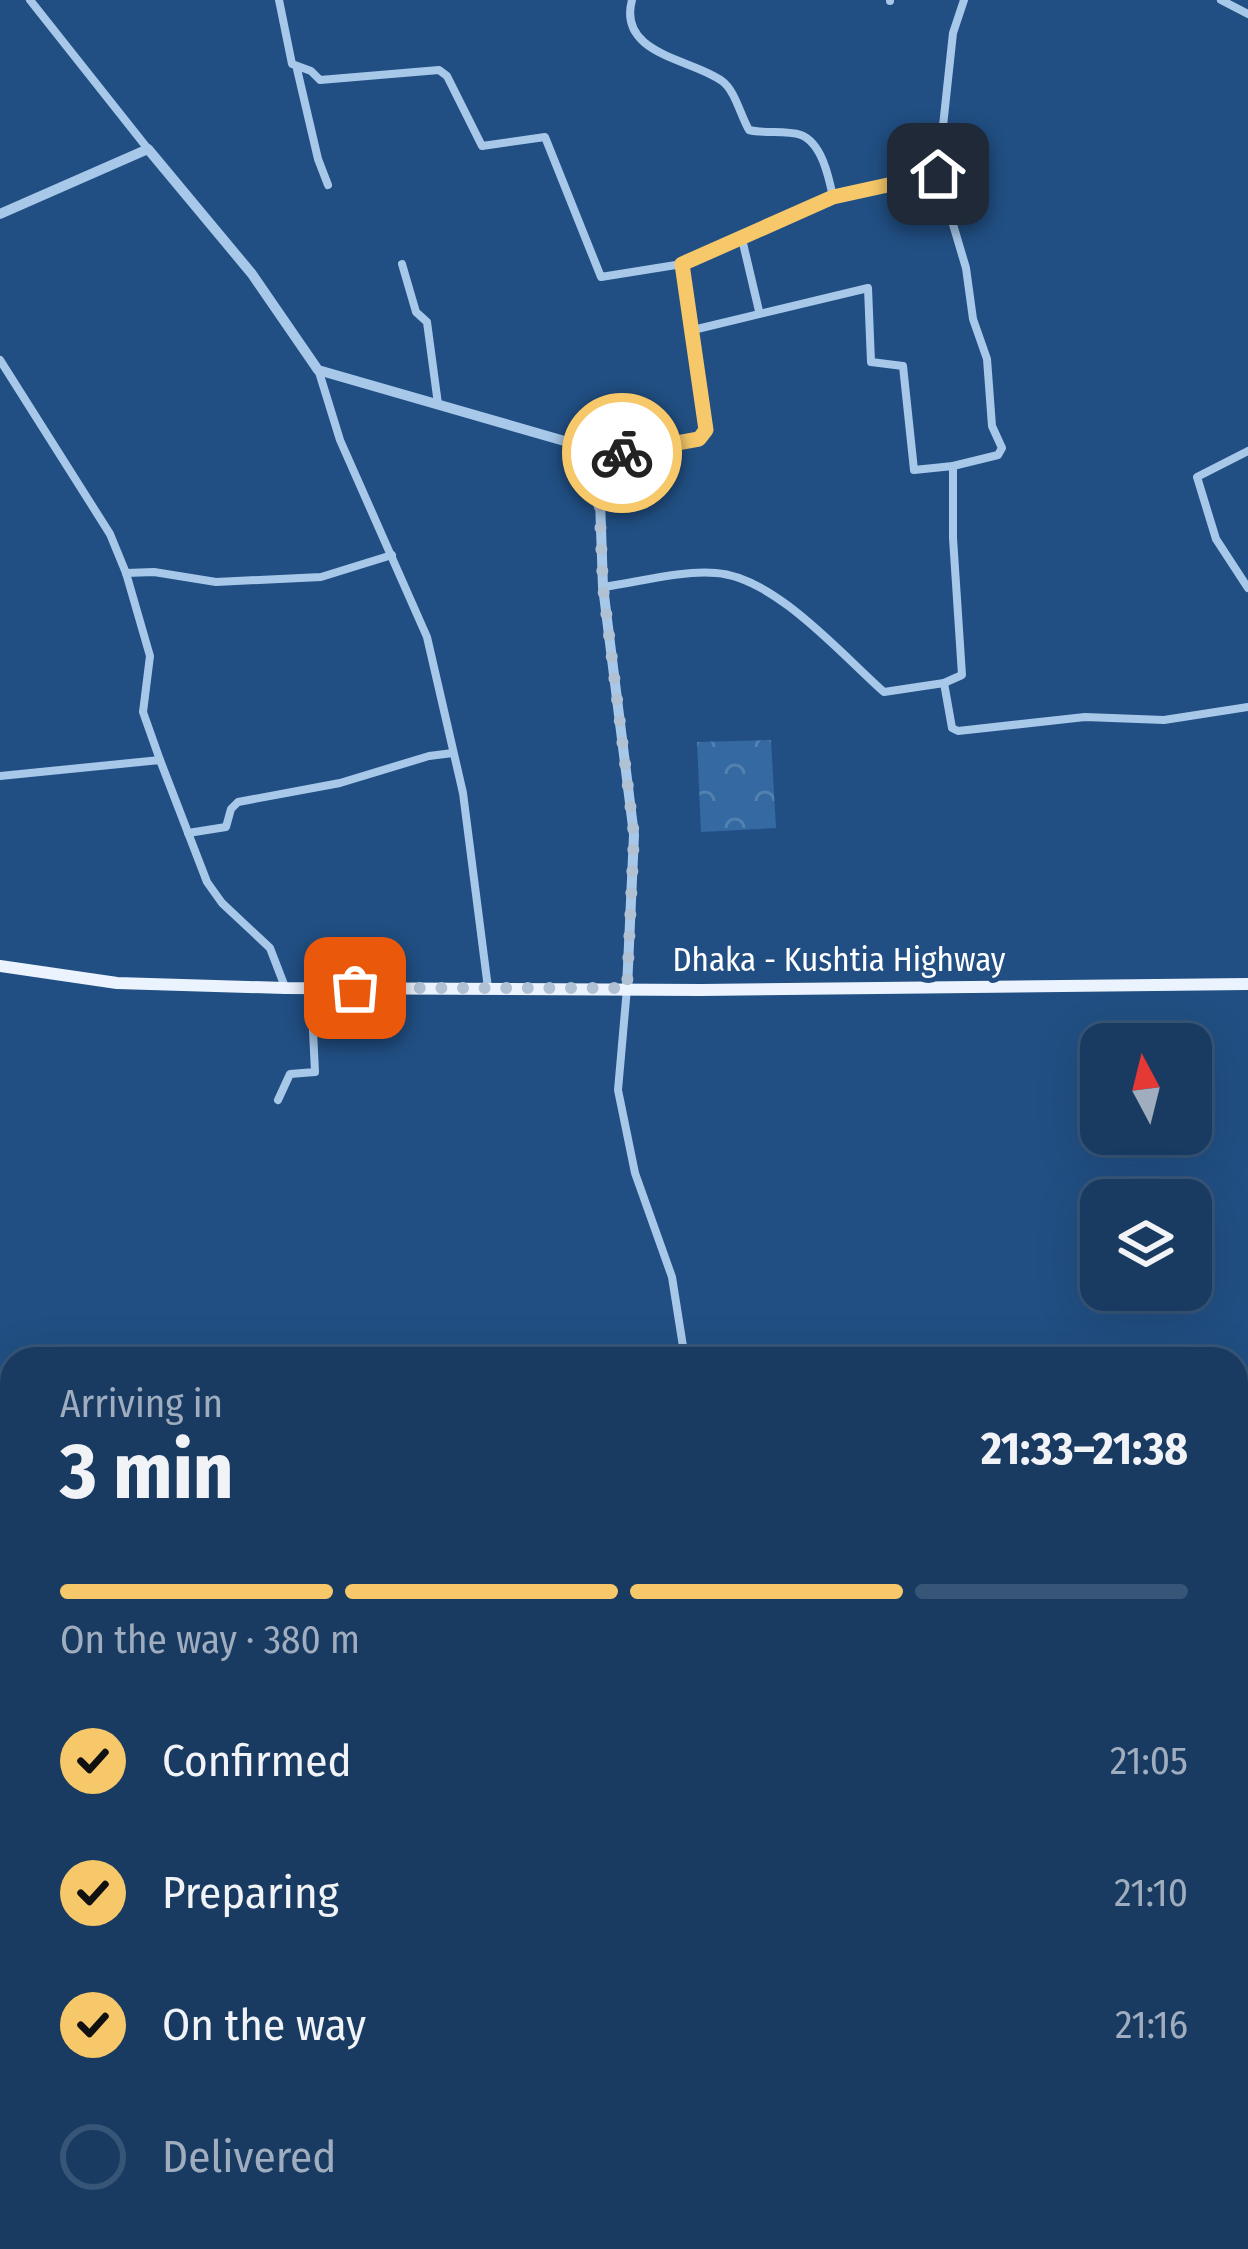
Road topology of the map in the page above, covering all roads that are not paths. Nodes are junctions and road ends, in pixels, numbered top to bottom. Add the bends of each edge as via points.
1 (30, 0) edge
2 (279, 0) edge
3 (632, 0) edge
4 (964, 0) edge
5 (1221, 0) edge
6 (1248, 14) edge
7 (297, 68) junction
8 (148, 149) junction
9 (938, 174) junction
10 (328, 185) dead end
11 (833, 197) junction
12 (0, 214) edge
13 (742, 239) junction
14 (402, 264) dead end
15 (682, 264) junction
16 (760, 311) junction
17 (693, 330) junction
18 (0, 360) edge
19 (319, 370) junction
20 (438, 406) junction
21 (1248, 451) edge
22 (595, 459) junction
23 (953, 466) junction
24 (392, 555) junction
25 (126, 573) junction
26 (603, 587) junction
27 (1248, 588) edge
28 (944, 682) junction
29 (1248, 707) edge
30 (453, 753) junction
31 (160, 760) junction
32 (0, 776) edge
33 (188, 833) junction
34 (0, 966) edge
35 (1248, 984) edge
36 (285, 988) junction
37 (311, 988) junction
38 (488, 988) junction
39 (627, 988) junction
40 (278, 1100) dead end
41 (683, 1347) edge

1 - 8 street
2 - 7 street
3 - 11 street via 644,40 723,81 749,130 809,141
4 - 9 street via 952,33 944,126 935,136
5 - 6 street
7 - 10 street
7 - 15 street via 320,80 439,70 482,146 545,137 601,277
8 - 12 street
8 - 19 street
9 - 11 street
9 - 23 street via 1002,448
11 - 13 street
13 - 15 street
13 - 16 street
14 - 20 street via 416,312 427,322
15 - 17 street
16 - 17 street
16 - 23 street via 868,288 871,362 903,366 914,470
17 - 22 street via 705,435
18 - 25 street via 110,534
19 - 20 street
19 - 24 street via 340,440
20 - 22 street via 568,442
21 - 27 street via 1197,477 1216,539
22 - 26 street
23 - 28 street via 962,675
24 - 25 street via 321,577 217,582
24 - 30 street via 428,637
25 - 31 street via 150,656 143,712
26 - 28 street via 733,575 795,611 884,692
26 - 39 street via 634,835
28 - 29 street via 958,731 1085,717 1164,720
30 - 33 street via 238,802 226,827
30 - 38 street
31 - 32 street
31 - 33 street
33 - 36 street via 207,882 270,948
34 - 36 main road, Dhaka - Kushtia Highway via 117,983
35 - 39 main road, Dhaka - Kushtia Highway
36 - 37 main road, Dhaka - Kushtia Highway
37 - 38 main road, Dhaka - Kushtia Highway
37 - 40 street via 315,1072 290,1074
38 - 39 main road, Dhaka - Kushtia Highway
39 - 41 street via 618,1090 634,1173 672,1277

